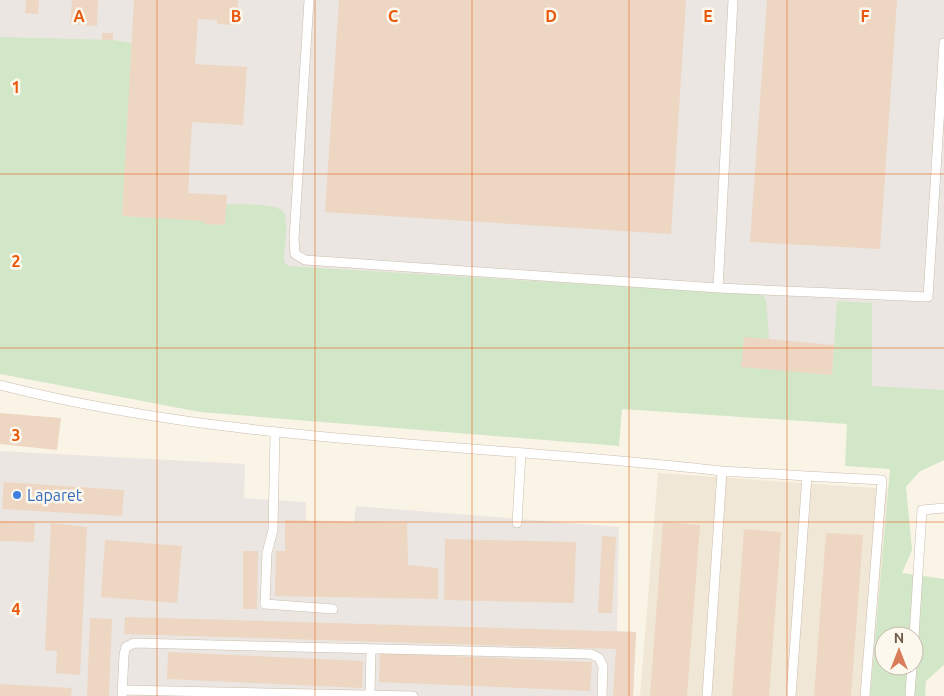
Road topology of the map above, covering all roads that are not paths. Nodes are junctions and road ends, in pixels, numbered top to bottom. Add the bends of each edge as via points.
1 (309, 0) edge
2 (733, 0) edge
3 (944, 43) edge
4 (718, 288) junction
5 (0, 385) edge
6 (274, 433) junction
7 (521, 453) junction
8 (722, 471) junction
9 (807, 476) junction
10 (944, 508) edge
11 (517, 523) dead end
12 (333, 609) dead end
13 (915, 626) edge
14 (371, 649) junction
15 (911, 676) edge
16 (122, 693) edge
17 (910, 694) dead end
18 (370, 696) edge
19 (413, 696) edge
20 (602, 696) edge
21 (707, 696) edge
22 (791, 696) edge
23 (865, 696) edge

1 - 4 lane via 295,254 305,260
2 - 4 lane
3 - 4 lane via 928,297
5 - 6 lane via 122,412
6 - 7 lane
6 - 12 lane via 273,530 267,553 266,604
7 - 8 lane
7 - 11 lane
8 - 9 lane
8 - 21 lane
9 - 22 lane
9 - 23 lane via 882,480
10 - 13 lane via 922,510
14 - 16 lane via 134,643 126,647
14 - 18 lane
14 - 20 lane via 590,654 599,658 603,666
15 - 17 lane
16 - 18 lane
18 - 19 lane

